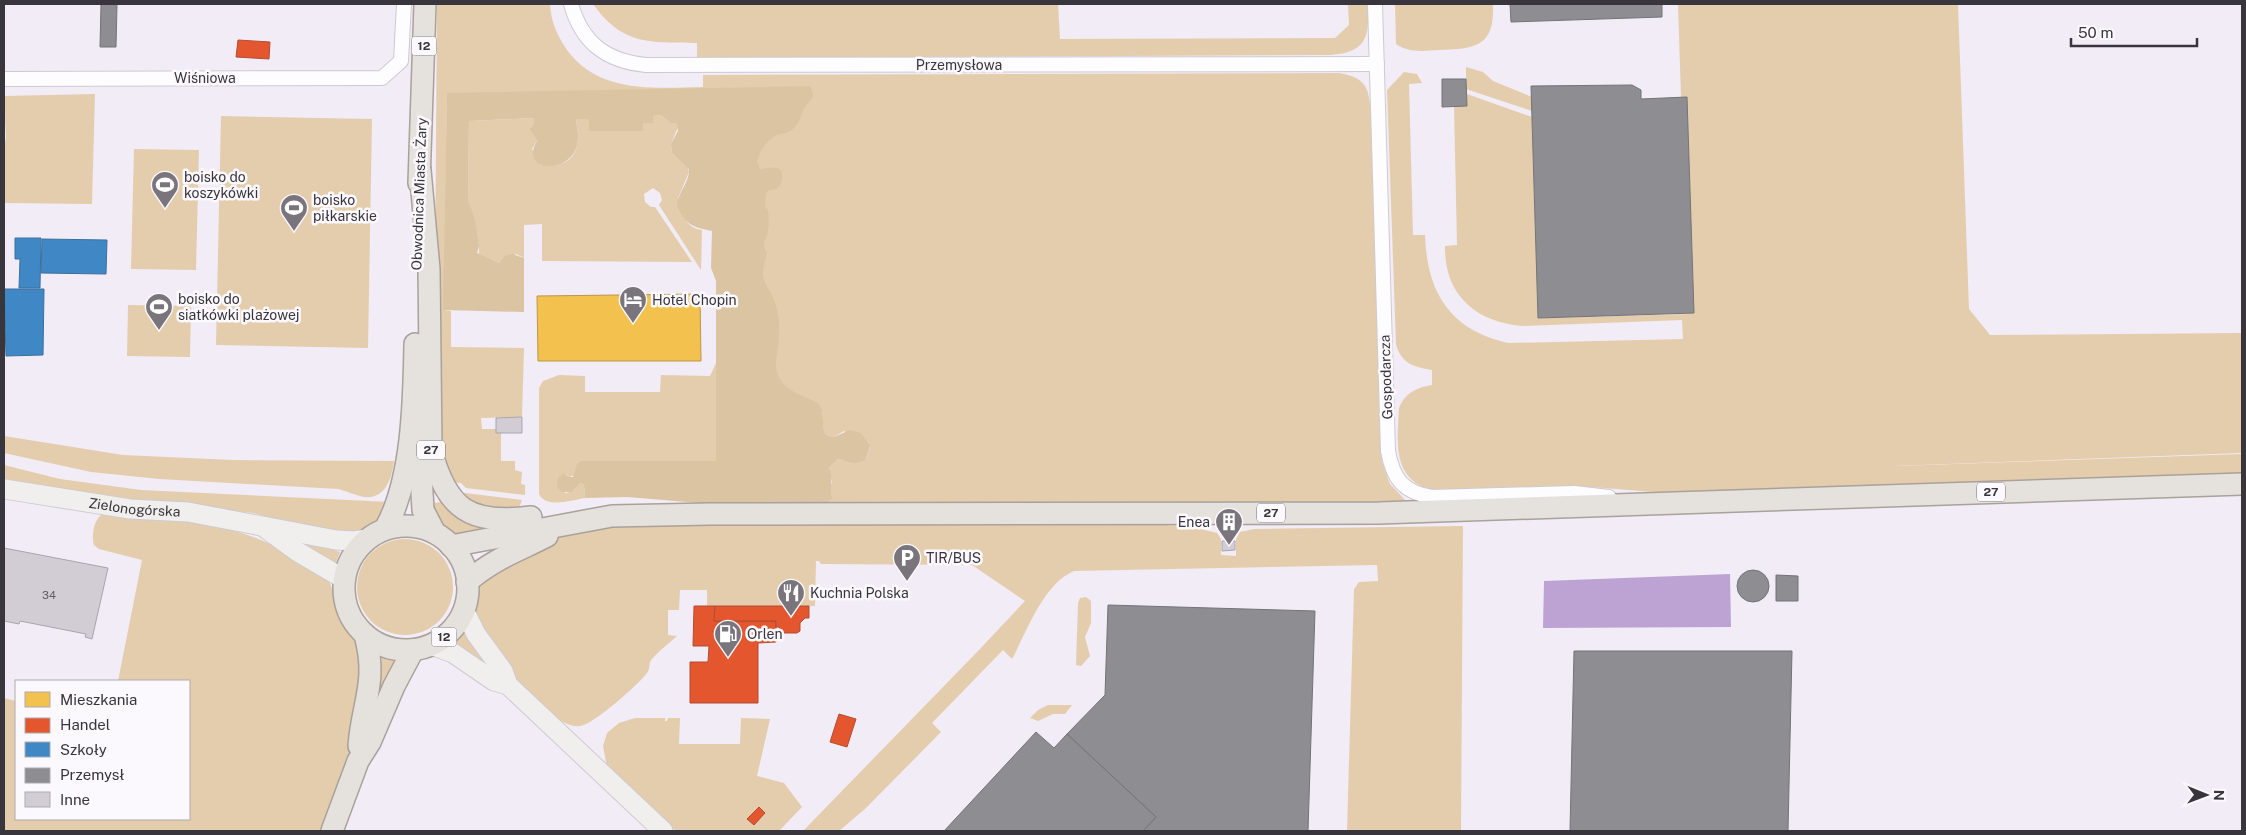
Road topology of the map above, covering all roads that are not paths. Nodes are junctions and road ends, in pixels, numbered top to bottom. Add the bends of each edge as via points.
1 (404, 4) edge
2 (425, 4) edge
3 (570, 4) edge
4 (1375, 4) edge
5 (1376, 64) junction
6 (4, 79) edge
7 (420, 170) junction
8 (414, 384) junction
9 (2242, 484) edge
10 (4, 489) edge
11 (1660, 503) junction
12 (710, 514) junction
13 (574, 522) junction
14 (265, 528) junction
15 (376, 534) junction
16 (443, 540) junction
17 (344, 579) junction
18 (467, 582) junction
19 (464, 610) junction
20 (366, 636) junction
21 (422, 647) junction
22 (508, 685) junction
23 (358, 761) junction
24 (332, 831) edge
25 (663, 831) edge

1 - 6 street, Wiśniowa via 401,61 382,78
2 - 7 main road, Obwodnica Miasta Żary / 12
3 - 5 street, Przemysłowa via 583,33 595,46 616,60 646,65
4 - 5 street, Gospodarcza
5 - 11 street, Gospodarcza via 1388,451 1393,473 1412,491 1432,497 1574,493
7 - 8 main road, Obwodnica Miasta Żary / 12
7 - 12 main road, 27 via 429,269 431,450 438,475 451,498 473,514 488,519 536,517 604,503 645,503
8 - 15 main road, 12 via 407,457 399,497
8 - 16 main road, 12 via 423,510
9 - 11 main road, 27
10 - 14 street, Zielonogórska via 130,509 188,512
11 - 12 main road, 27 via 1379,513
12 - 13 main road, 27 via 612,516
13 - 16 main road, 27
13 - 18 main road, 27 via 498,559
14 - 15 street, Zielonogórska via 354,541
14 - 17 street, Zielonogórska
15 - 16 main road via 406,526 416,527
15 - 17 main road, 12 via 354,553
16 - 18 main road, 12 via 463,564
17 - 20 main road, 12 via 345,604
18 - 19 main road, 12
19 - 21 main road, 12 via 451,630
19 - 22 street via 476,634 503,671
20 - 21 main road, 12 via 388,648
20 - 23 main road, 12 via 371,669
21 - 22 street via 454,653 494,681
21 - 23 main road, 12 via 394,686 370,742
22 - 25 street
23 - 24 main road, 12

